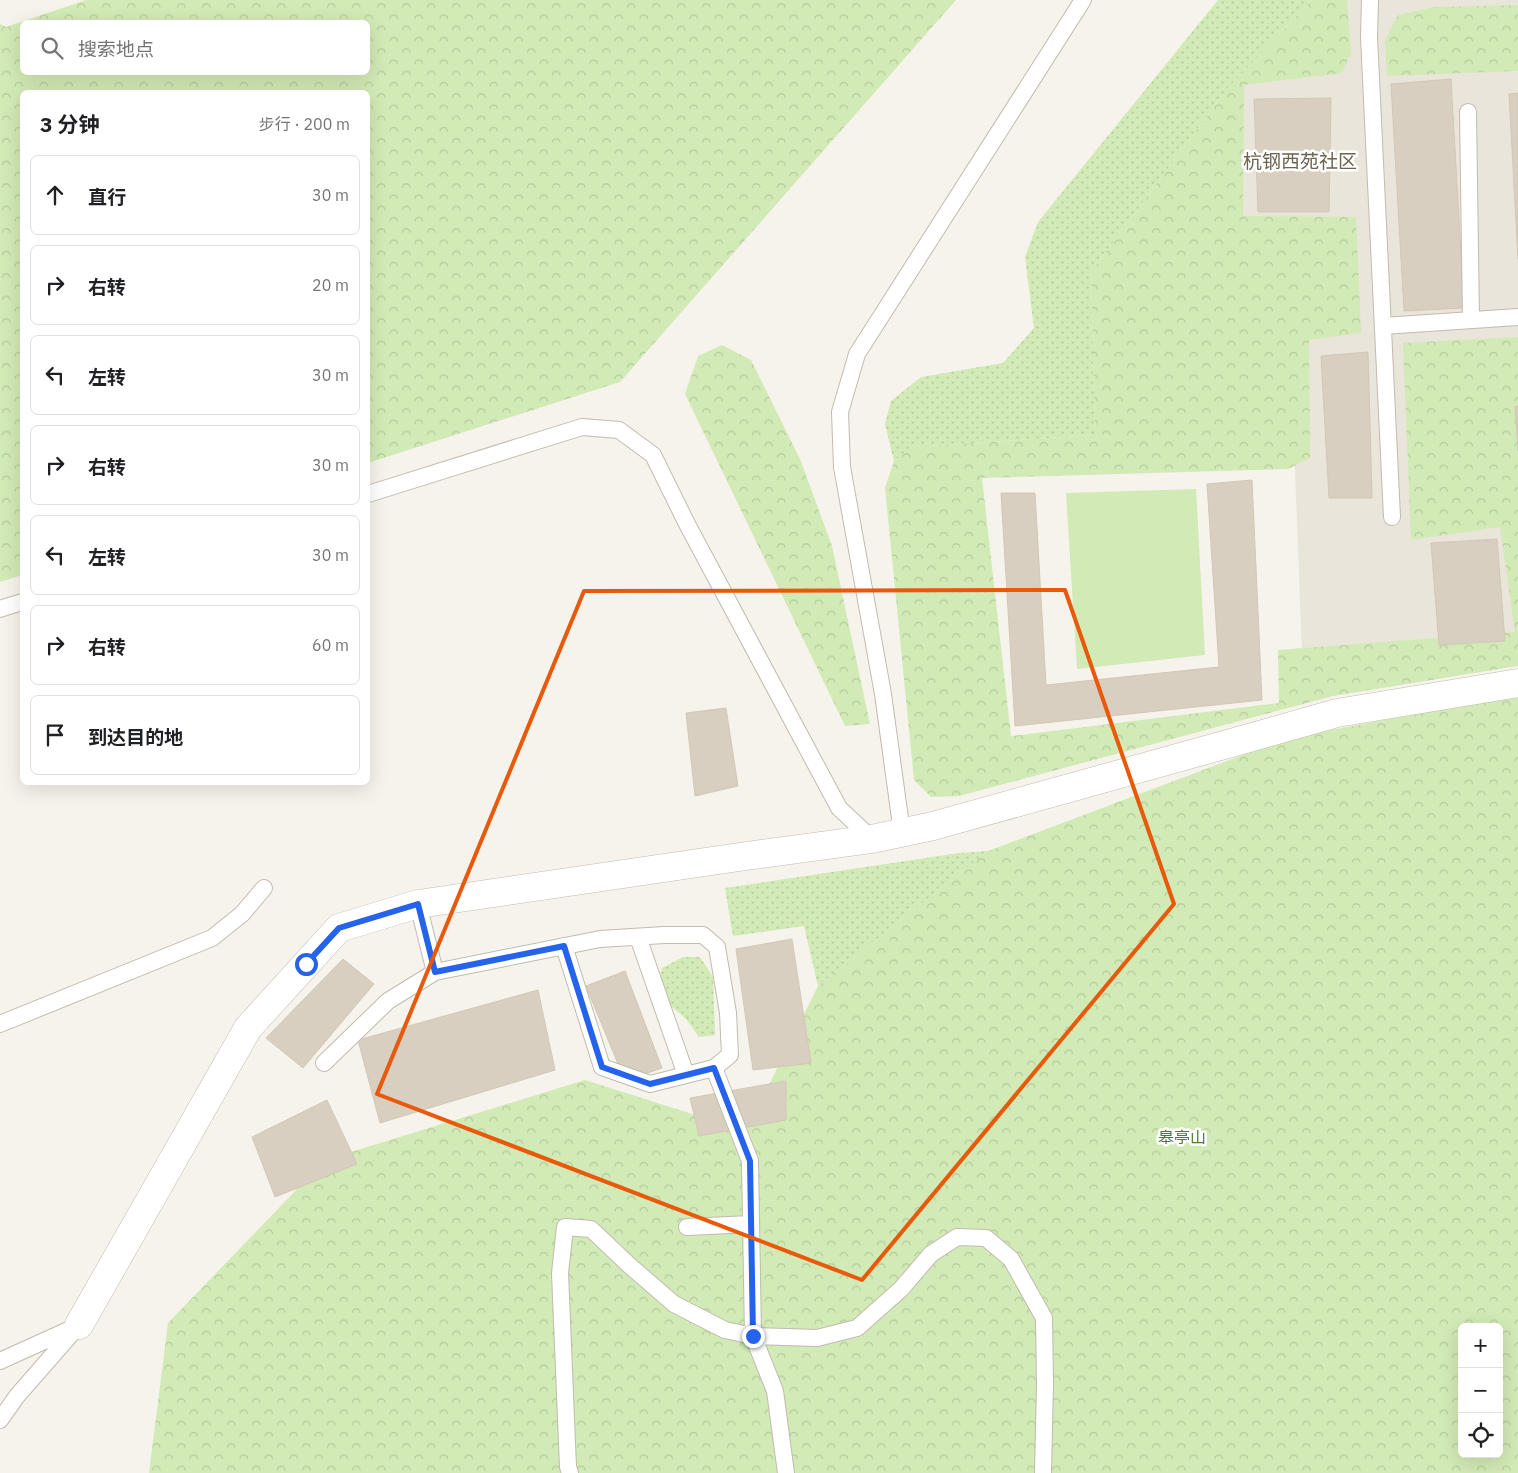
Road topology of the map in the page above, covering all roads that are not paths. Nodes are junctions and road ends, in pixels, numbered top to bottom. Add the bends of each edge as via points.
1 (1083, 0) edge
2 (1370, 0) edge
3 (1468, 112) dead end
4 (1518, 317) edge
5 (1471, 320) junction
6 (1383, 326) junction
7 (370, 493) edge
8 (1392, 517) dead end
9 (20, 603) edge
10 (0, 609) edge
11 (1518, 683) edge
12 (902, 833) junction
13 (872, 839) junction
14 (264, 888) dead end
15 (418, 904) junction
16 (638, 937) junction
17 (564, 946) junction
18 (435, 972) junction
19 (0, 1024) edge
20 (324, 1063) dead end
21 (714, 1068) junction
22 (686, 1075) junction
23 (750, 1224) junction
24 (687, 1227) dead end
25 (79, 1325) junction
26 (753, 1336) junction
27 (0, 1361) edge
28 (0, 1420) edge
29 (570, 1473) edge
30 (786, 1473) edge
31 (1043, 1473) edge

1 - 12 lane via 857,354 840,412 842,467 884,694
2 - 6 lane
3 - 5 lane
4 - 5 lane
5 - 6 lane
6 - 8 lane
7 - 13 lane via 582,427 619,430 653,455 839,808
9 - 10 lane
11 - 12 street via 1336,713
12 - 13 street
13 - 15 street
14 - 19 lane via 242,914 212,938
15 - 18 lane
15 - 25 street via 339,928 248,1028
16 - 17 lane via 600,939
16 - 21 lane via 703,935 717,947 728,1013 730,1055
16 - 22 lane
17 - 18 lane
17 - 22 lane via 602,1067 650,1084
18 - 20 lane via 388,1001
21 - 22 lane
21 - 23 lane via 750,1161
23 - 24 lane
23 - 26 lane
25 - 27 lane
25 - 28 lane
26 - 29 lane via 725,1330 674,1304 591,1229 565,1227 560,1273
26 - 30 lane via 775,1391
26 - 31 lane via 818,1338 857,1328 901,1289 931,1254 957,1237 986,1238 1011,1259 1044,1318

